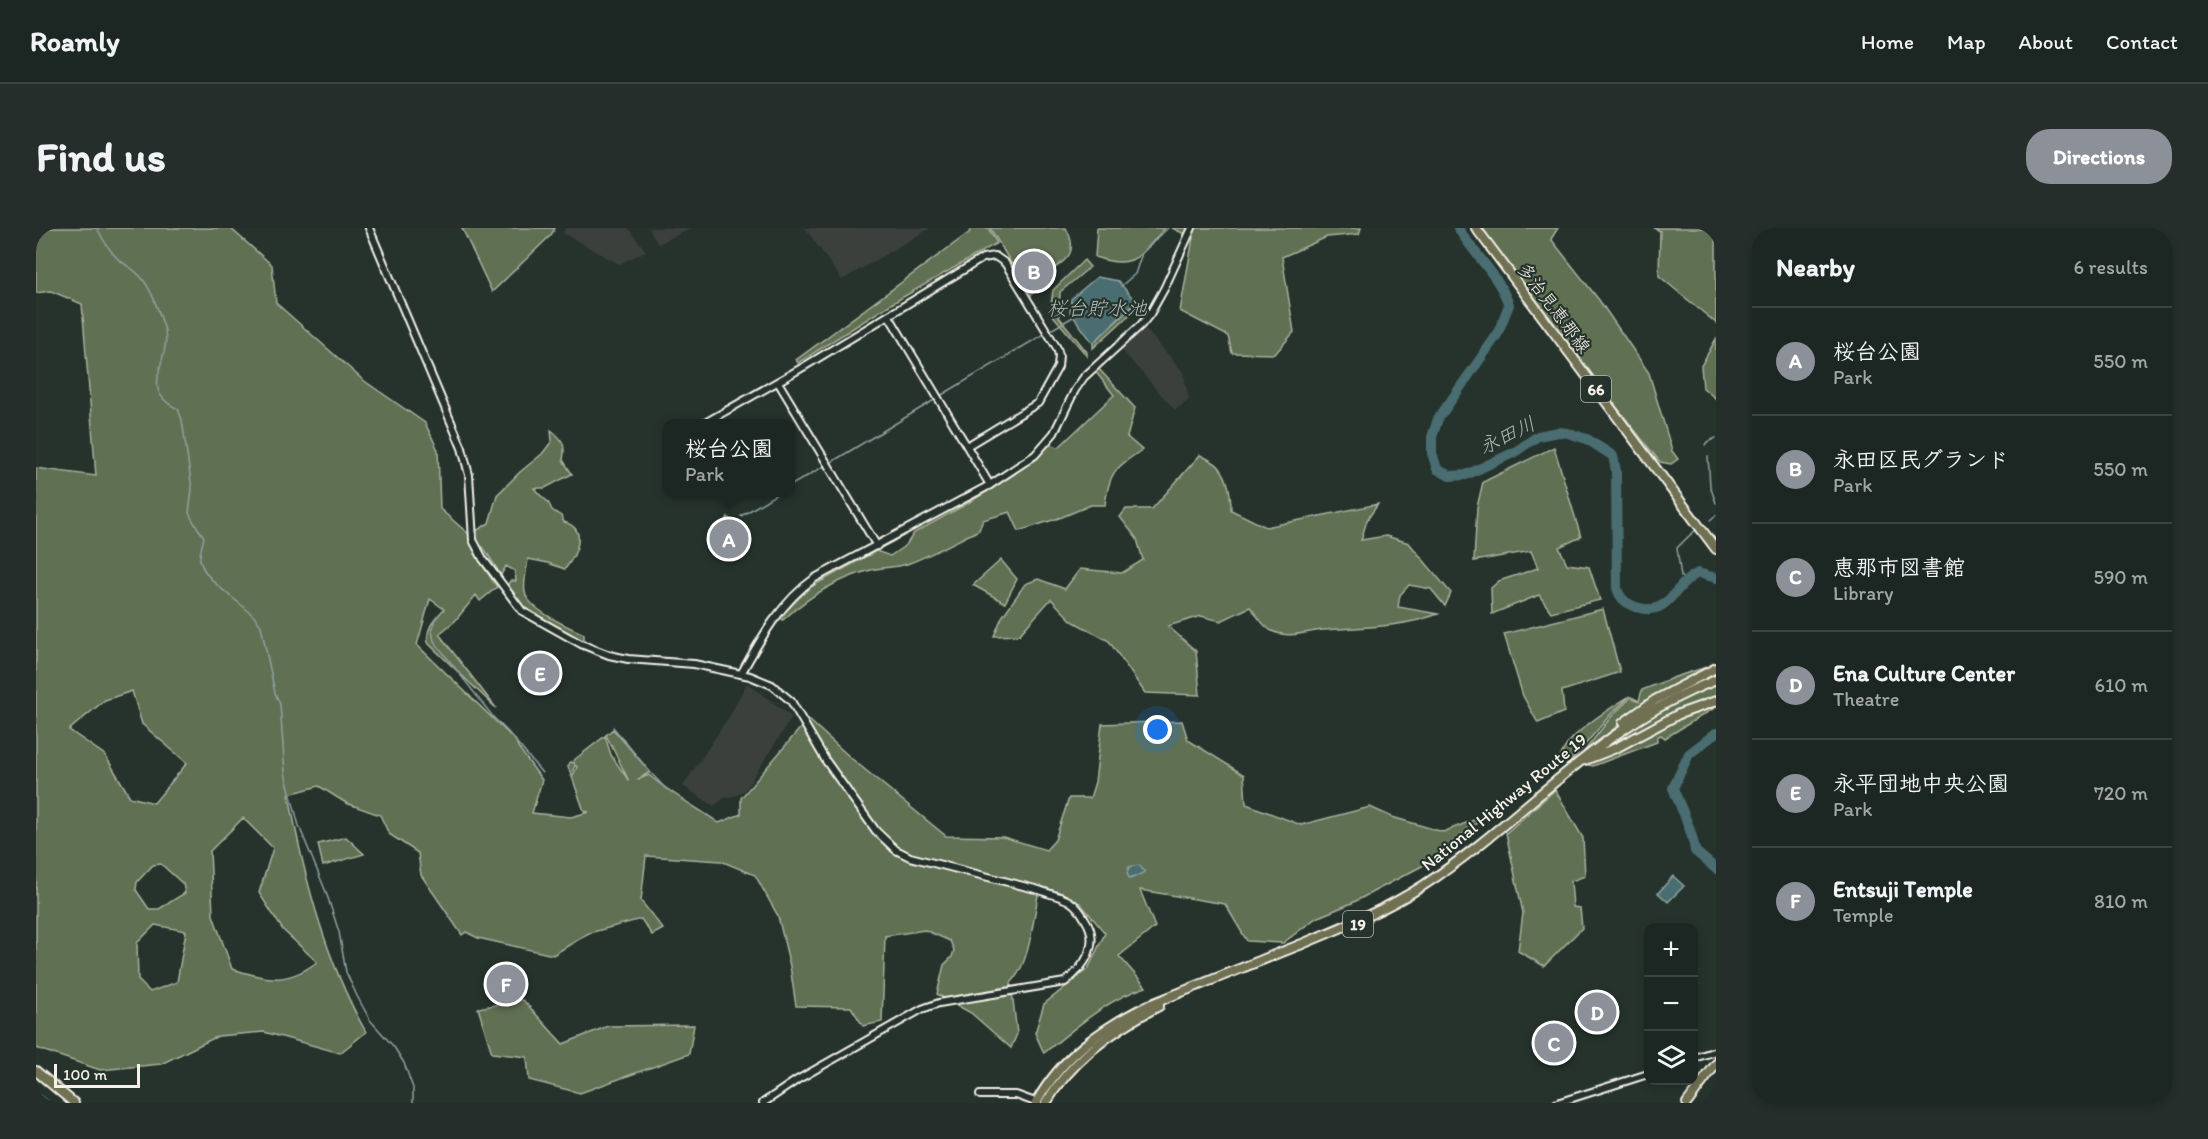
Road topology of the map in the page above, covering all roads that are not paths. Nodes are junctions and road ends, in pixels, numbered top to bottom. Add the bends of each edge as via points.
1 (369, 228) edge
2 (1192, 228) edge
3 (1476, 228) edge
4 (889, 316) junction
5 (778, 382) junction
6 (711, 419) edge
7 (967, 446) junction
8 (990, 485) junction
9 (877, 546) junction
10 (1716, 549) edge
11 (1716, 668) edge
12 (741, 674) junction
13 (1716, 681) edge
14 (1716, 701) edge
15 (1593, 749) junction
16 (1585, 760) junction
17 (1571, 769) junction
18 (1554, 784) junction
19 (1716, 1051) edge
20 (1698, 1057) edge
21 (1716, 1064) edge
22 (36, 1071) edge
23 (1644, 1075) edge
24 (980, 1095) dead end
25 (74, 1103) edge
26 (764, 1103) edge
27 (1037, 1103) edge
28 (1046, 1103) edge
29 (1557, 1103) edge
30 (1687, 1103) edge

1 - 12 street via 462,448 469,476 473,540 515,604 535,620 593,650 628,659 674,661
2 - 8 street via 1164,289 1142,325 1084,377 1047,442 1023,464
3 - 10 main road, 多治見恵那線 / 66
4 - 5 street
4 - 7 street
4 - 7 street via 983,258 995,256 1005,263 1057,348 1059,362 1041,400
5 - 6 street
5 - 9 street
7 - 8 street
8 - 9 street
9 - 12 street via 801,588 770,624
11 - 15 main road via 1655,700
12 - 26 street via 772,685 791,701 826,760 884,841 910,857 1071,902 1089,924 1091,938 1085,962 1065,982 922,1009
13 - 15 main road, National Highway Route 19 / 19 via 1655,708
13 - 16 main road, National Highway Route 19 / 19 via 1646,717
14 - 16 main road via 1679,714
15 - 17 main road, National Highway Route 19 / 19
16 - 17 main road, National Highway Route 19 / 19
17 - 18 main road, National Highway Route 19 / 19
18 - 27 main road, National Highway Route 19 / 19 via 1454,864 1379,911 1120,1019 1068,1058
18 - 28 main road, National Highway Route 19 / 19 via 1456,866 1409,899 1143,1015 1083,1056
19 - 20 street
21 - 30 main road
22 - 25 main road
23 - 29 street
24 - 27 street via 1016,1095

